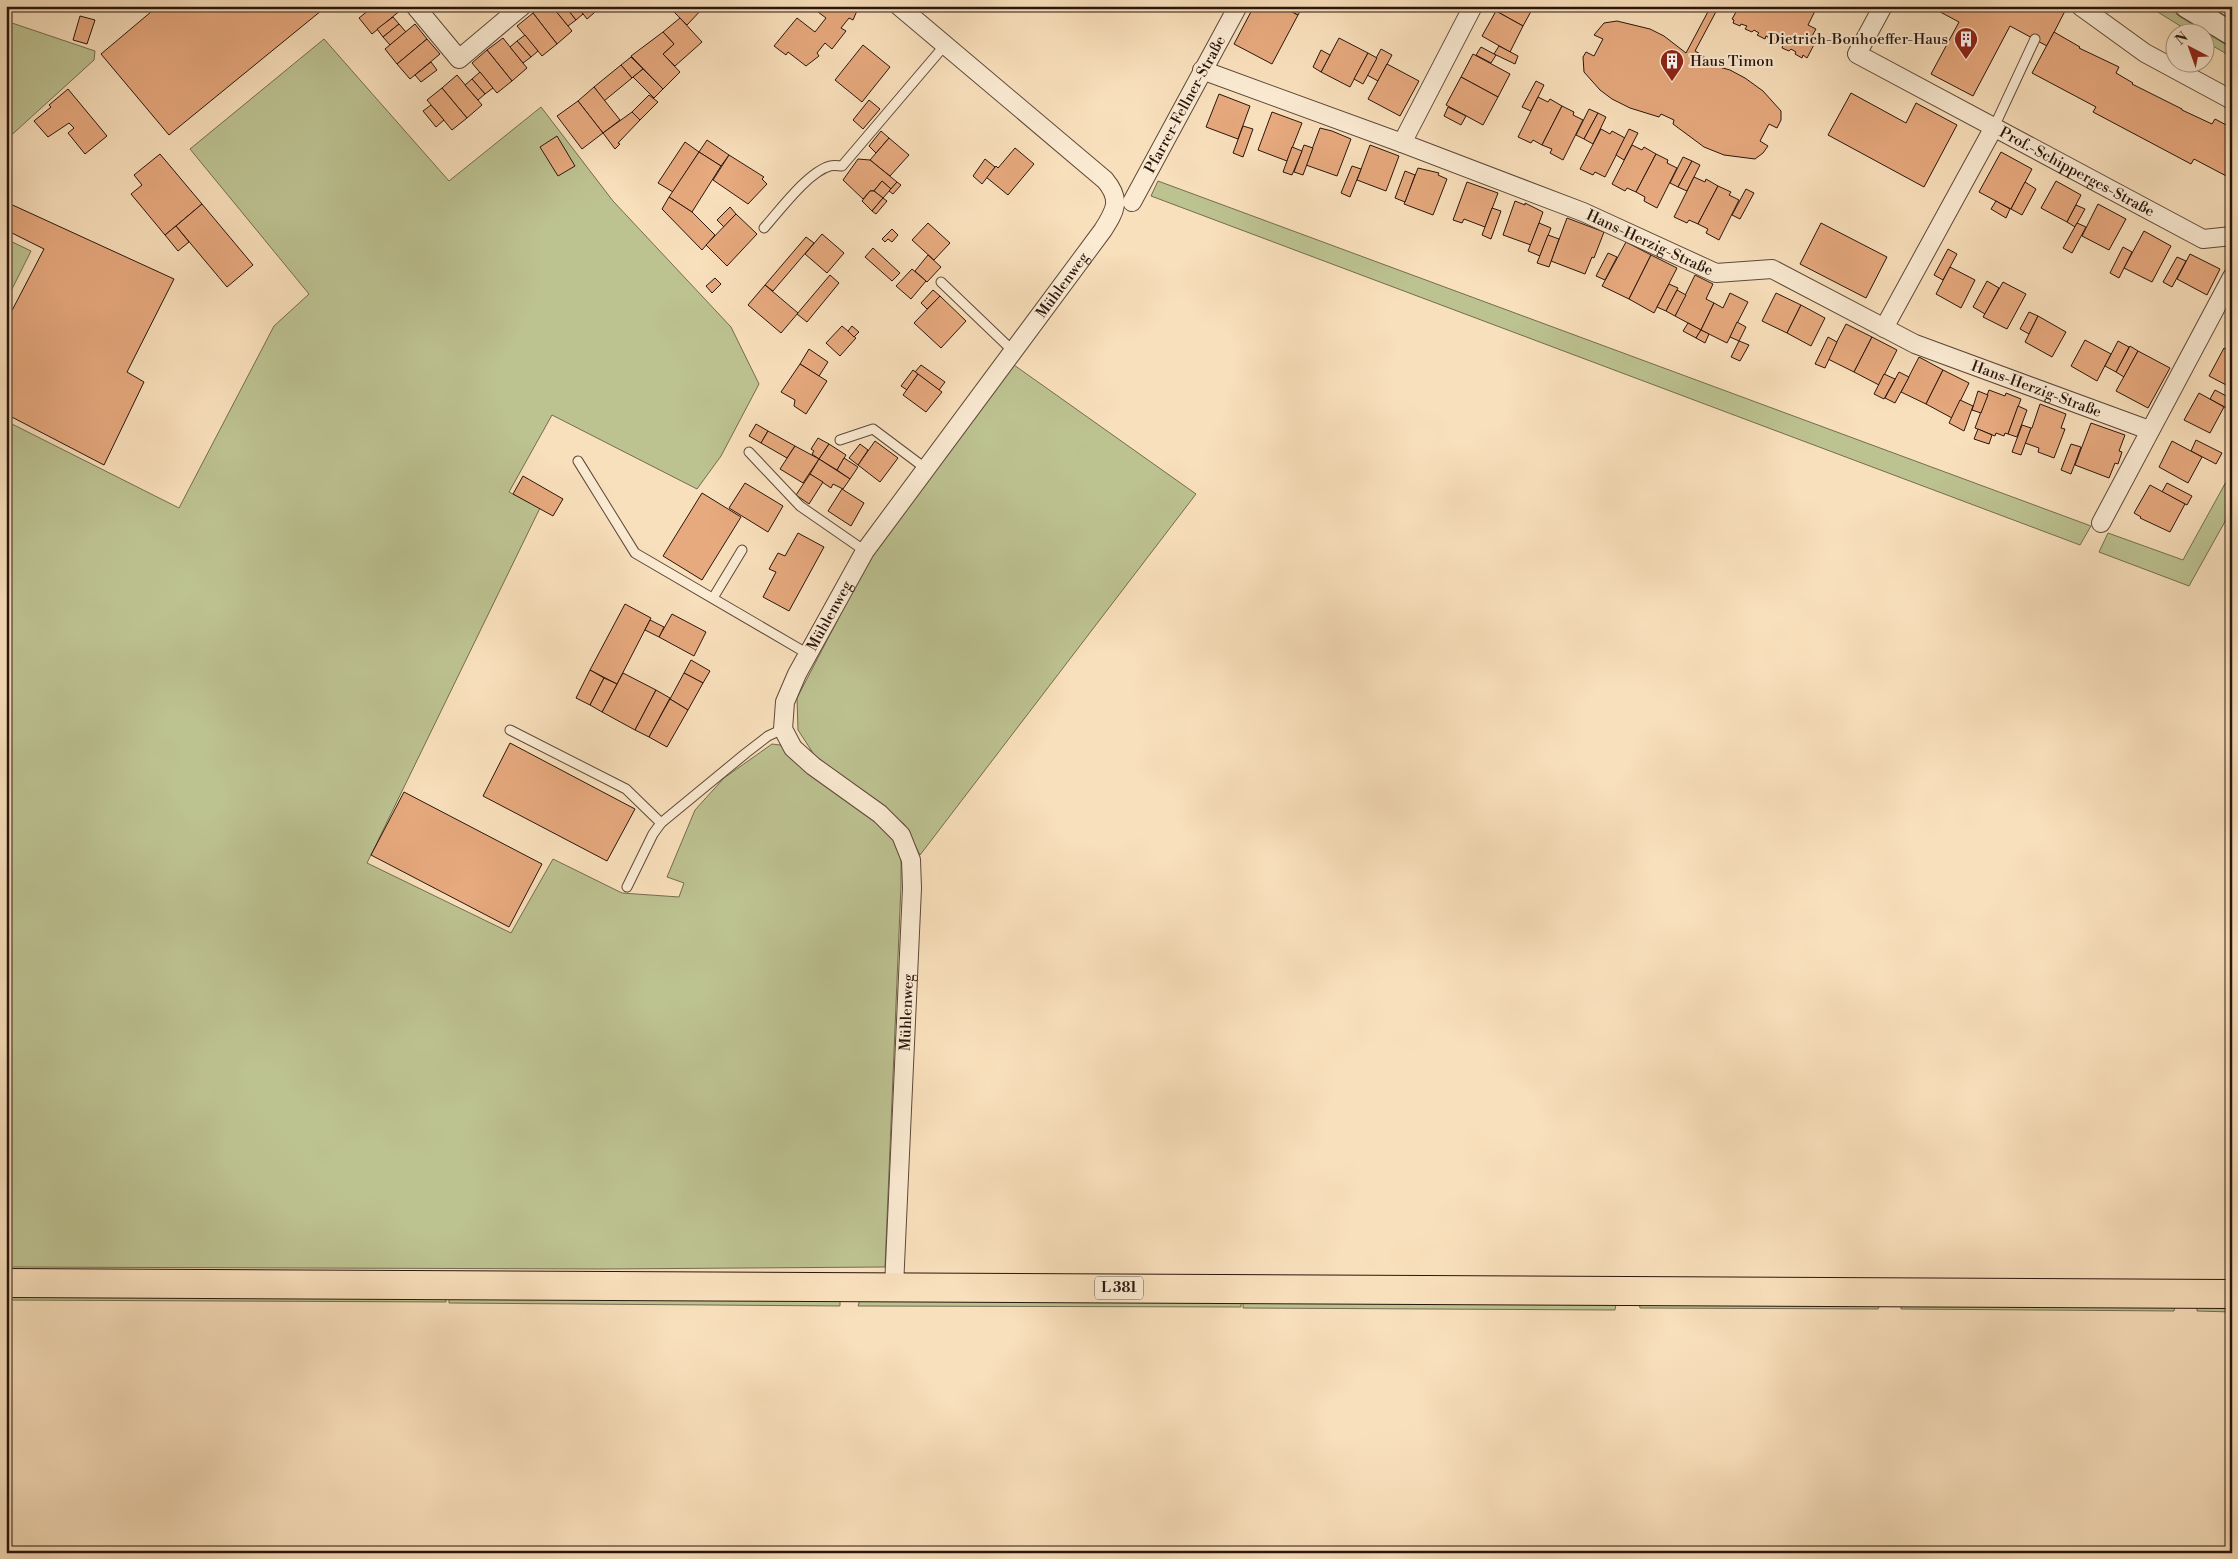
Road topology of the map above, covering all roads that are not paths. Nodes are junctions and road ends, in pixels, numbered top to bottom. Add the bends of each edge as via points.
1 (415, 6) edge
2 (522, 6) edge
3 (899, 6) edge
4 (1238, 6) edge
5 (1473, 6) edge
6 (1883, 6) edge
7 (2080, 6) edge
8 (2186, 6) edge
9 (2232, 34) edge
10 (2035, 39) dead end
11 (945, 45) junction
12 (1202, 70) junction
13 (2232, 100) edge
14 (1994, 127) junction
15 (1402, 142) junction
16 (1132, 202) dead end
17 (764, 228) dead end
18 (2232, 236) edge
19 (2232, 277) edge
20 (941, 282) dead end
21 (1884, 328) junction
22 (1013, 351) junction
23 (2149, 430) junction
24 (840, 440) dead end
25 (749, 452) dead end
26 (578, 461) dead end
27 (925, 468) junction
28 (2101, 523) dead end
29 (742, 550) dead end
30 (865, 551) junction
31 (713, 598) junction
32 (808, 654) junction
33 (784, 729) junction
34 (510, 730) dead end
35 (661, 823) junction
36 (627, 887) dead end
37 (6, 1283) edge
38 (894, 1287) junction
39 (2232, 1294) edge

1 - 2 street via 459,59
3 - 11 street, Mühlenweg
4 - 12 street, Pfarrer-Fellner-Straße
5 - 15 street
6 - 14 street via 1857,54
7 - 13 street via 2145,53
8 - 9 street
10 - 14 lane
11 - 17 lane via 842,166 831,166 821,171
11 - 22 street, Mühlenweg via 1104,180 1115,196 1114,210 1103,230
12 - 15 street, Hans-Herzig-Straße
12 - 16 street, Pfarrer-Fellner-Straße
14 - 18 street, Prof.-Schipperges-Straße via 2203,239
14 - 21 street, Prof.-Schipperges-Straße
15 - 21 street, Hans-Herzig-Straße via 1583,212 1716,273 1772,269
19 - 23 street
20 - 22 lane
21 - 23 street, Hans-Herzig-Straße via 1915,344
22 - 27 street, Mühlenweg
23 - 28 street
24 - 27 lane via 873,429
25 - 30 lane via 800,506
26 - 31 lane via 635,553
27 - 30 street, Mühlenweg
29 - 31 lane
30 - 32 street, Mühlenweg
31 - 32 lane
32 - 33 street, Mühlenweg via 785,702
33 - 35 lane via 768,736
33 - 38 street, Mühlenweg via 793,748 805,759 893,825 904,840 911,860
34 - 35 lane via 626,789
35 - 36 lane
37 - 38 main road, L 381
38 - 39 main road, L 381

